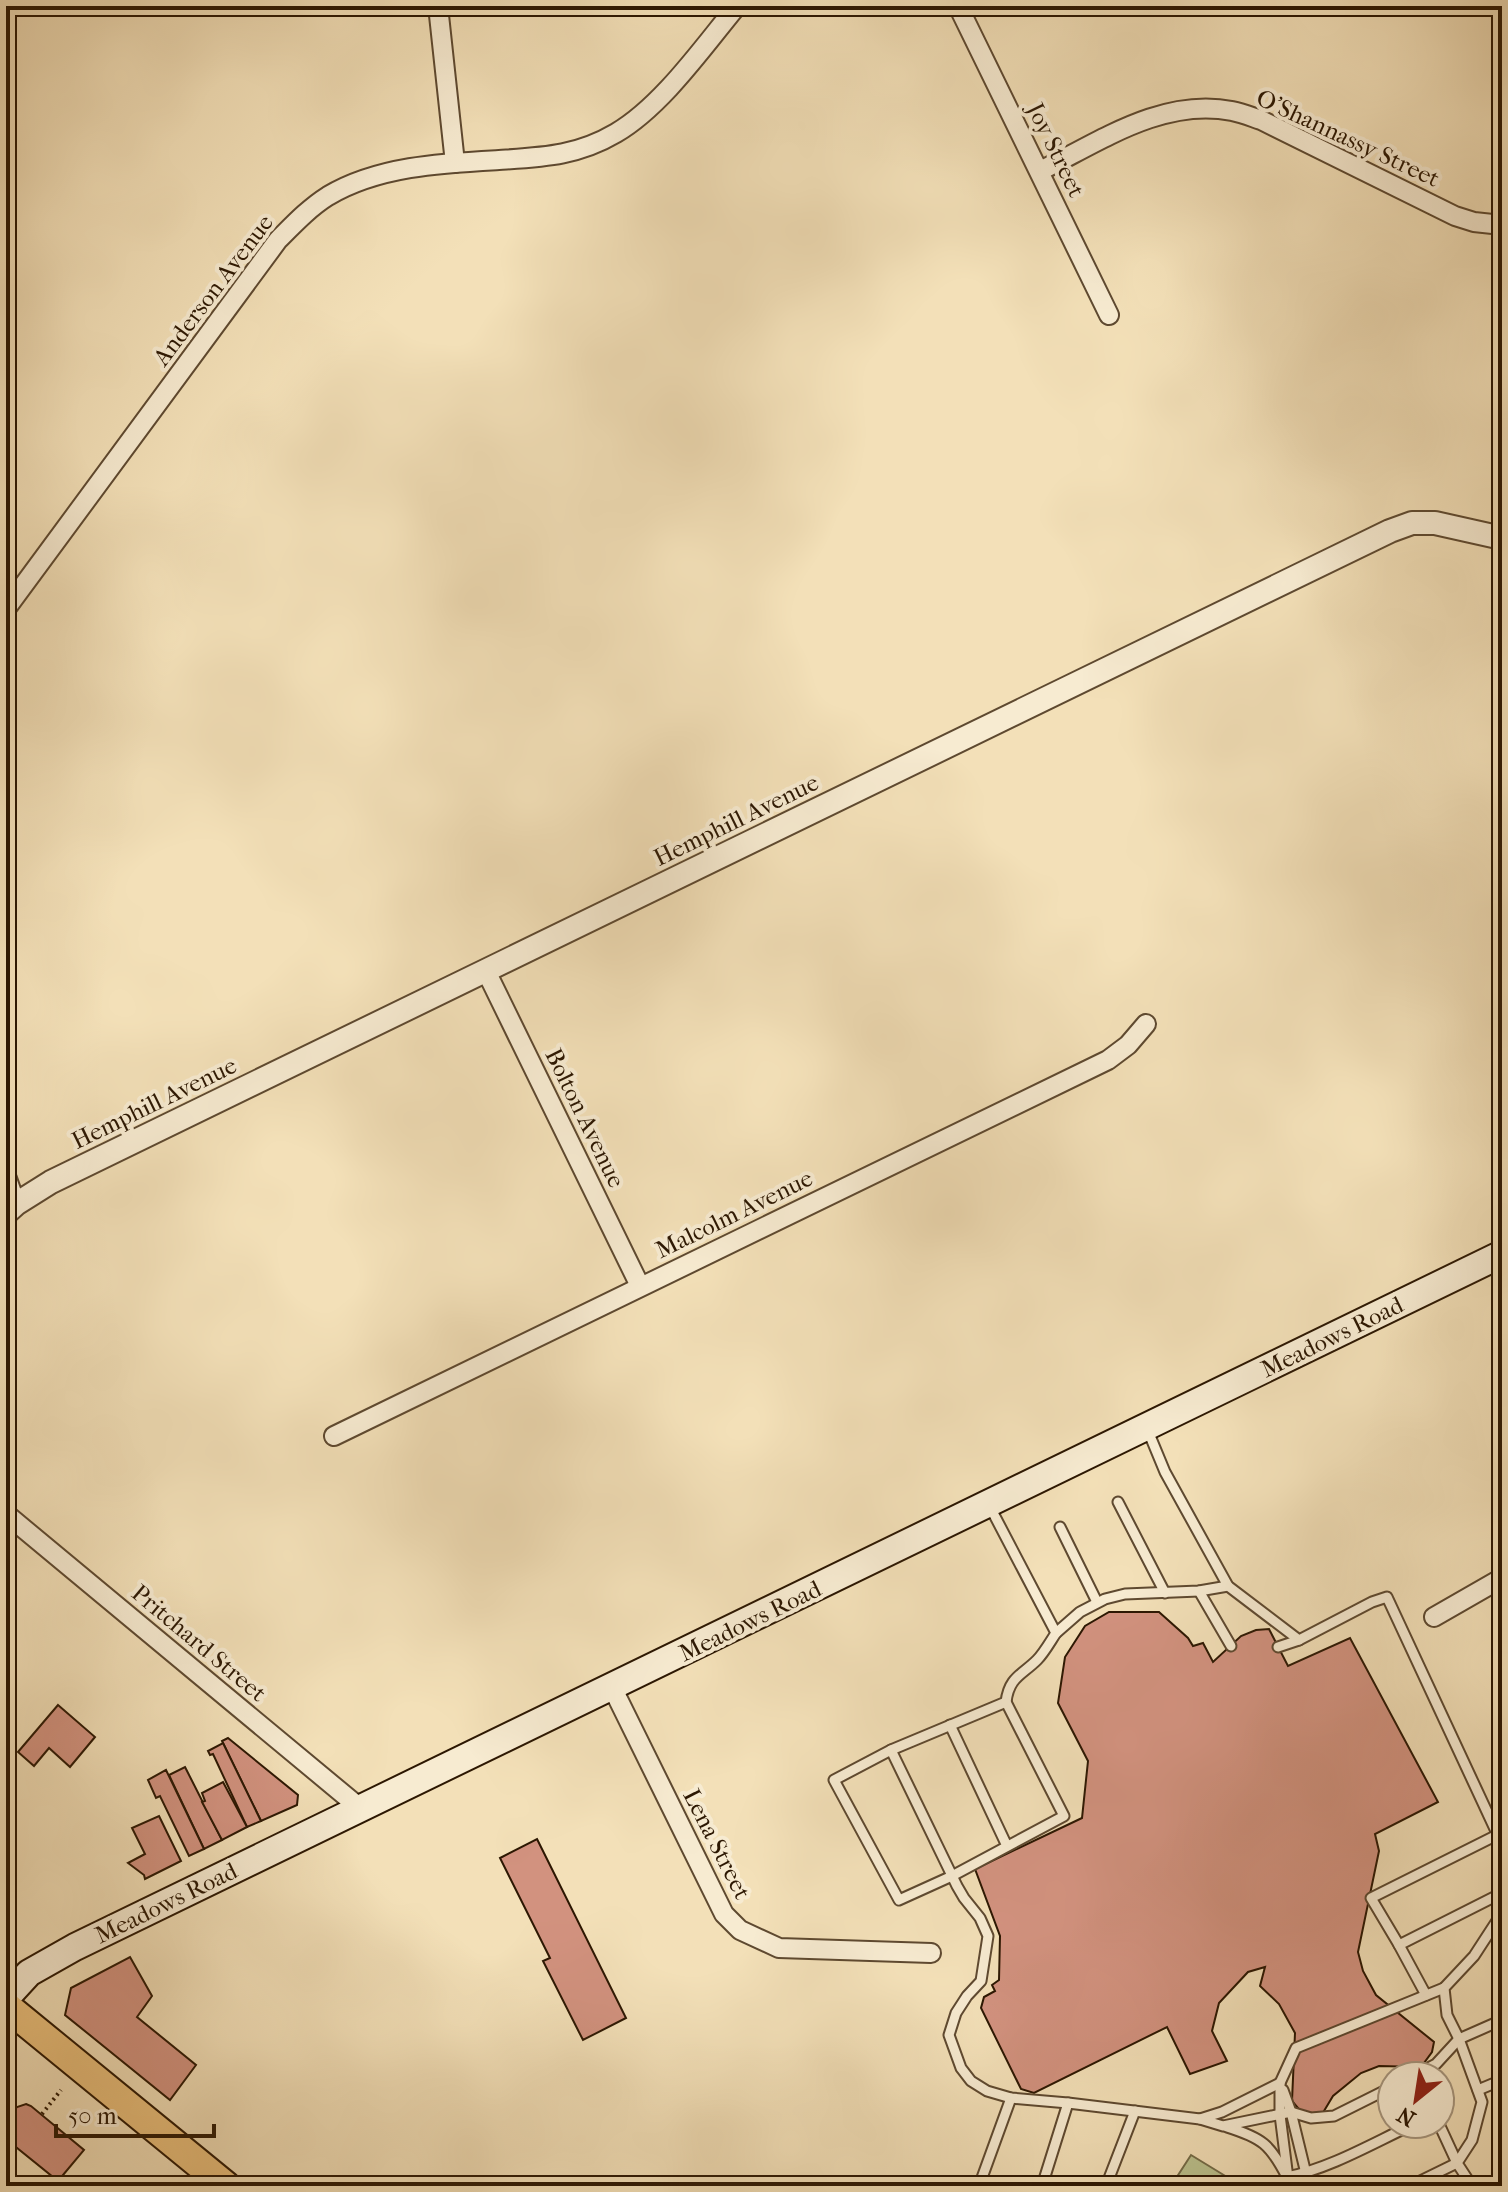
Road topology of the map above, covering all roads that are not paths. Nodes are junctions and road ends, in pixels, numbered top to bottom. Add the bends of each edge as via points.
1 (438, 6) edge
2 (737, 6) edge
3 (958, 6) edge
4 (455, 163) junction
5 (1040, 171) junction
6 (1502, 225) edge
7 (1109, 315) dead end
8 (1502, 538) edge
9 (6, 609) edge
10 (486, 971) junction
11 (1146, 1024) dead end
12 (6, 1176) edge
13 (11, 1208) edge
14 (1502, 1254) edge
15 (640, 1286) junction
16 (1147, 1427) junction
17 (334, 1436) dead end
18 (1118, 1502) dead end
19 (988, 1505) junction
20 (6, 1514) edge
21 (1060, 1527) dead end
22 (1502, 1578) edge
23 (1228, 1586) junction
24 (1199, 1591) junction
25 (1165, 1593) junction
26 (1097, 1602) junction
27 (1434, 1617) dead end
28 (1056, 1633) junction
29 (1299, 1640) junction
30 (1231, 1646) dead end
31 (1278, 1647) dead end
32 (612, 1687) junction
33 (1006, 1702) junction
34 (950, 1725) junction
35 (891, 1750) junction
36 (360, 1808) junction
37 (1500, 1840) edge
38 (1007, 1846) junction
39 (952, 1876) junction
40 (1502, 1893) edge
41 (1502, 1913) edge
42 (1399, 1945) junction
43 (931, 1953) dead end
44 (1444, 1988) junction
45 (1426, 1995) junction
46 (6, 1998) edge
47 (6, 2006) edge
48 (1502, 2020) edge
49 (1459, 2039) junction
50 (1440, 2060) edge
51 (1502, 2080) edge
52 (1280, 2083) junction
53 (1478, 2090) junction
54 (1376, 2095) edge
55 (1011, 2098) junction
56 (1068, 2103) junction
57 (1135, 2111) junction
58 (1291, 2112) junction
59 (1280, 2115) junction
60 (1200, 2119) junction
61 (1223, 2126) junction
62 (1379, 2140) edge
63 (1446, 2140) edge
64 (1457, 2163) junction
65 (1307, 2173) junction
66 (1288, 2182) edge
67 (226, 2186) edge
68 (979, 2186) edge
69 (1042, 2186) edge
70 (1106, 2186) edge
71 (1309, 2186) edge
72 (1410, 2186) edge
73 (1472, 2186) edge

1 - 4 street
2 - 4 street, Anderson Avenue via 666,91 616,133 555,156
3 - 5 street, Joy Street
4 - 9 street, Anderson Avenue via 359,182 301,216
5 - 6 street, O'Shannassy Street via 1143,120 1172,111 1231,111 1261,120 1455,216
5 - 7 street, Joy Street
8 - 10 street, Hemphill Avenue via 1435,523 1412,523 1390,531
10 - 13 street, Hemphill Avenue via 51,1182
10 - 15 street, Bolton Avenue
11 - 15 street, Malcolm Avenue via 1108,1060
12 - 13 street
14 - 16 main road, Meadows Road
15 - 17 street, Malcolm Avenue
16 - 19 main road, Meadows Road
16 - 23 lane via 1165,1472
18 - 25 lane
19 - 28 lane
19 - 32 main road, Meadows Road
20 - 36 street, Pritchard Street
21 - 26 lane
22 - 27 street
23 - 24 lane
23 - 29 lane
24 - 25 lane
24 - 30 lane
25 - 26 lane via 1125,1594
26 - 28 lane
28 - 33 lane via 1013,1681
29 - 31 lane
29 - 37 lane via 1387,1597
32 - 36 main road, Meadows Road
32 - 43 street, Lena Street via 724,1914 740,1930 779,1948
33 - 34 lane
33 - 38 lane via 1064,1816
34 - 35 lane
34 - 38 lane
35 - 39 lane
35 - 39 lane via 834,1780 899,1900
36 - 46 main road, Meadows Road via 47,1961
37 - 42 lane via 1371,1898
38 - 39 lane
39 - 55 lane via 988,1936 981,1981 956,2013 949,2035 971,2081
40 - 42 lane
41 - 44 lane via 1474,1956
42 - 45 lane
44 - 45 lane
44 - 49 lane via 1447,2015
45 - 52 lane via 1296,2048
47 - 67 main road
48 - 49 lane
49 - 50 lane
49 - 53 lane
51 - 53 lane
52 - 58 lane
52 - 59 lane
52 - 60 lane
53 - 64 lane via 1482,2102 1472,2140
54 - 58 lane via 1334,2116 1311,2118
55 - 56 lane
55 - 68 lane
56 - 57 lane
56 - 69 lane
57 - 60 lane
57 - 70 lane
58 - 59 lane
58 - 65 lane
59 - 61 lane
59 - 66 lane
60 - 61 lane
61 - 66 lane via 1253,2135 1275,2154
62 - 65 lane
63 - 64 lane
64 - 72 lane
64 - 73 lane
65 - 66 lane
65 - 71 lane

